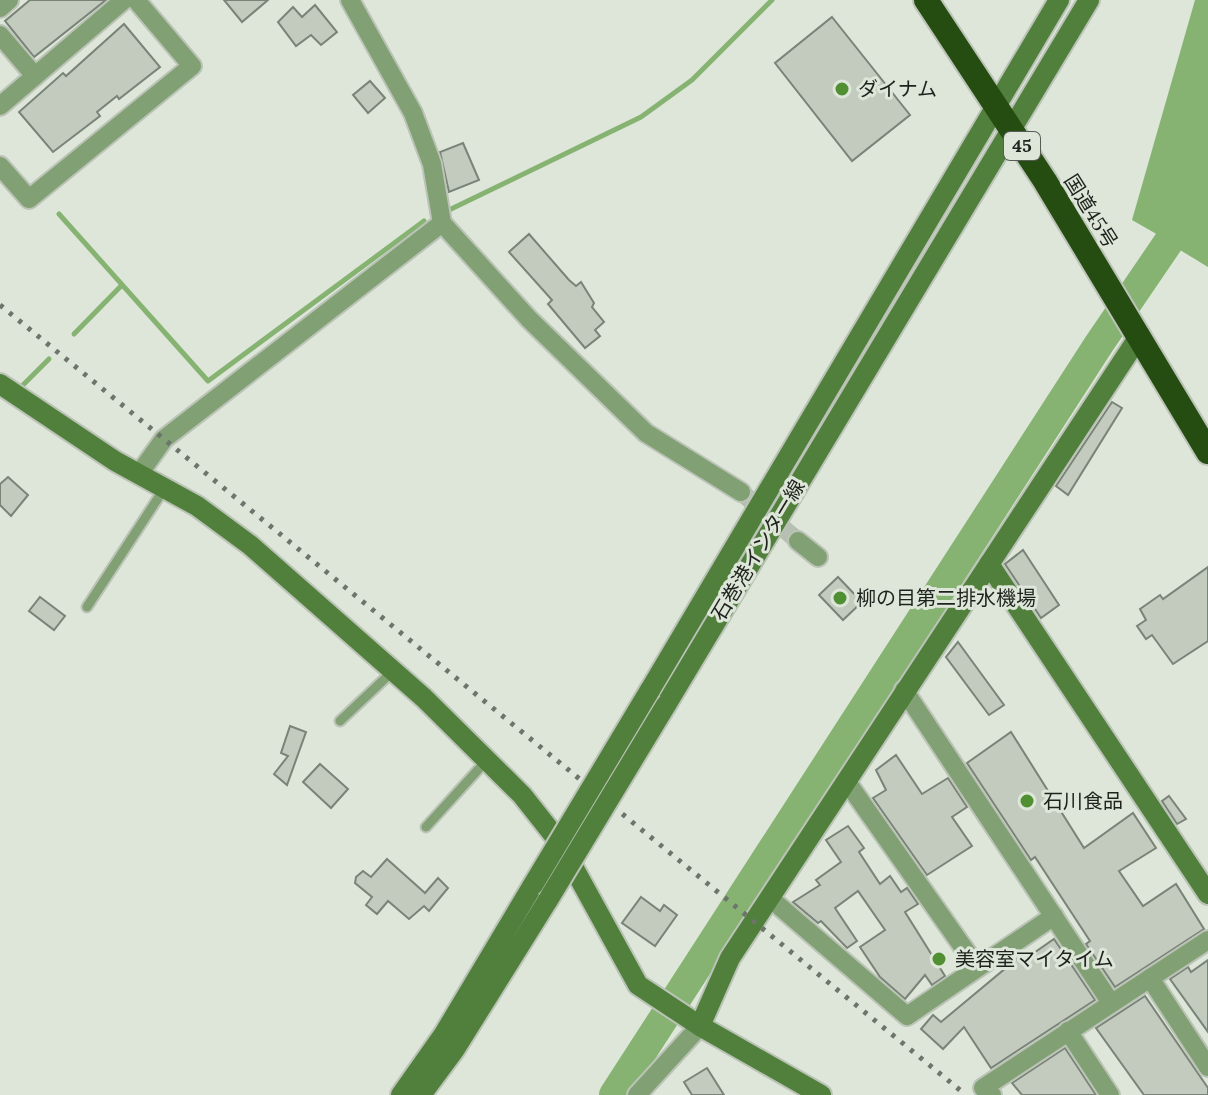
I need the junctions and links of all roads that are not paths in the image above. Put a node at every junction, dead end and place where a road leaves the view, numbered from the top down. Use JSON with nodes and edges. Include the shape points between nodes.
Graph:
{"nodes":[{"id":1,"x":9,"y":0,"type":"edge"},
{"id":2,"x":124,"y":0,"type":"edge"},
{"id":3,"x":136,"y":0,"type":"edge"},
{"id":4,"x":350,"y":0,"type":"edge"},
{"id":5,"x":926,"y":0,"type":"edge"},
{"id":6,"x":1059,"y":0,"type":"edge"},
{"id":7,"x":1089,"y":0,"type":"edge"},
{"id":8,"x":0,"y":8,"type":"edge"},
{"id":9,"x":0,"y":35,"type":"edge"},
{"id":10,"x":35,"y":76,"type":"junction"},
{"id":11,"x":996,"y":105,"type":"junction"},
{"id":12,"x":0,"y":106,"type":"edge"},
{"id":13,"x":1011,"y":129,"type":"junction"},
{"id":14,"x":0,"y":166,"type":"edge"},
{"id":15,"x":442,"y":223,"type":"junction"},
{"id":16,"x":1136,"y":329,"type":"junction"},
{"id":17,"x":1,"y":387,"type":"edge"},
{"id":18,"x":1208,"y":452,"type":"edge"},
{"id":19,"x":139,"y":474,"type":"junction"},
{"id":20,"x":164,"y":489,"type":"junction"},
{"id":21,"x":741,"y":492,"type":"tunnel mouth"},
{"id":22,"x":798,"y":541,"type":"tunnel mouth"},
{"id":23,"x":818,"y":557,"type":"dead end"},
{"id":24,"x":989,"y":564,"type":"junction"},
{"id":25,"x":87,"y":607,"type":"dead end"},
{"id":26,"x":393,"y":671,"type":"junction"},
{"id":27,"x":904,"y":690,"type":"junction"},
{"id":28,"x":340,"y":721,"type":"dead end"},
{"id":29,"x":489,"y":759,"type":"junction"},
{"id":30,"x":847,"y":782,"type":"junction"},
{"id":31,"x":426,"y":827,"type":"dead end"},
{"id":32,"x":1208,"y":894,"type":"edge"},
{"id":33,"x":771,"y":899,"type":"junction"},
{"id":34,"x":1054,"y":916,"type":"junction"},
{"id":35,"x":1208,"y":940,"type":"edge"},
{"id":36,"x":977,"y":967,"type":"junction"},
{"id":37,"x":1150,"y":978,"type":"junction"},
{"id":38,"x":1111,"y":1003,"type":"junction"},
{"id":39,"x":694,"y":1022,"type":"junction"},
{"id":40,"x":1068,"y":1031,"type":"junction"},
{"id":41,"x":1208,"y":1067,"type":"edge"},
{"id":42,"x":401,"y":1095,"type":"edge"},
{"id":43,"x":421,"y":1095,"type":"edge"},
{"id":44,"x":637,"y":1095,"type":"edge"},
{"id":45,"x":820,"y":1095,"type":"edge"},
{"id":46,"x":992,"y":1095,"type":"edge"},
{"id":47,"x":1110,"y":1095,"type":"edge"}],
"edges":[{"from":1,"to":8,"type":"street"},
{"from":2,"to":10,"type":"street"},
{"from":3,"to":14,"type":"street","via":[[192,66],[29,199]]},
{"from":4,"to":15,"type":"street","via":[[413,113],[432,164]]},
{"from":5,"to":11,"type":"highway","name":"国道45号","number":"45"},
{"from":6,"to":11,"type":"main road","name":"石巻港インター線"},
{"from":7,"to":13,"type":"main road","name":"石巻港インター線"},
{"from":9,"to":10,"type":"street"},
{"from":10,"to":12,"type":"street"},
{"from":11,"to":13,"type":"highway","name":"国道45号","number":"45"},
{"from":11,"to":42,"type":"main road","name":"石巻港インター線","bridge":true,"via":[[444,1034]]},
{"from":13,"to":16,"type":"highway","name":"国道45号","number":"45"},
{"from":13,"to":43,"type":"main road","name":"石巻港インター線","bridge":true,"via":[[548,900]]},
{"from":15,"to":19,"type":"street","via":[[164,439]]},
{"from":15,"to":21,"type":"street","via":[[529,319],[635,423]]},
{"from":16,"to":18,"type":"highway","name":"国道45号","number":"45"},
{"from":16,"to":24,"type":"main road"},
{"from":17,"to":19,"type":"main road"},
{"from":19,"to":20,"type":"main road"},
{"from":20,"to":25,"type":"lane"},
{"from":20,"to":26,"type":"main road","via":[[250,545]]},
{"from":22,"to":23,"type":"street"},
{"from":24,"to":27,"type":"main road"},
{"from":24,"to":32,"type":"main road"},
{"from":26,"to":28,"type":"lane"},
{"from":26,"to":29,"type":"main road"},
{"from":27,"to":30,"type":"main road"},
{"from":27,"to":34,"type":"street"},
{"from":29,"to":31,"type":"lane"},
{"from":29,"to":39,"type":"main road","via":[[560,843],[638,985]]},
{"from":30,"to":33,"type":"main road"},
{"from":30,"to":36,"type":"street"},
{"from":33,"to":36,"type":"street","via":[[907,1016]]},
{"from":33,"to":39,"type":"main road"},
{"from":34,"to":36,"type":"street"},
{"from":34,"to":38,"type":"street"},
{"from":35,"to":37,"type":"street"},
{"from":37,"to":38,"type":"street"},
{"from":37,"to":41,"type":"street"},
{"from":38,"to":40,"type":"street"},
{"from":39,"to":44,"type":"street"},
{"from":39,"to":45,"type":"main road"},
{"from":40,"to":46,"type":"street","via":[[983,1088]]},
{"from":40,"to":47,"type":"street"}]}
